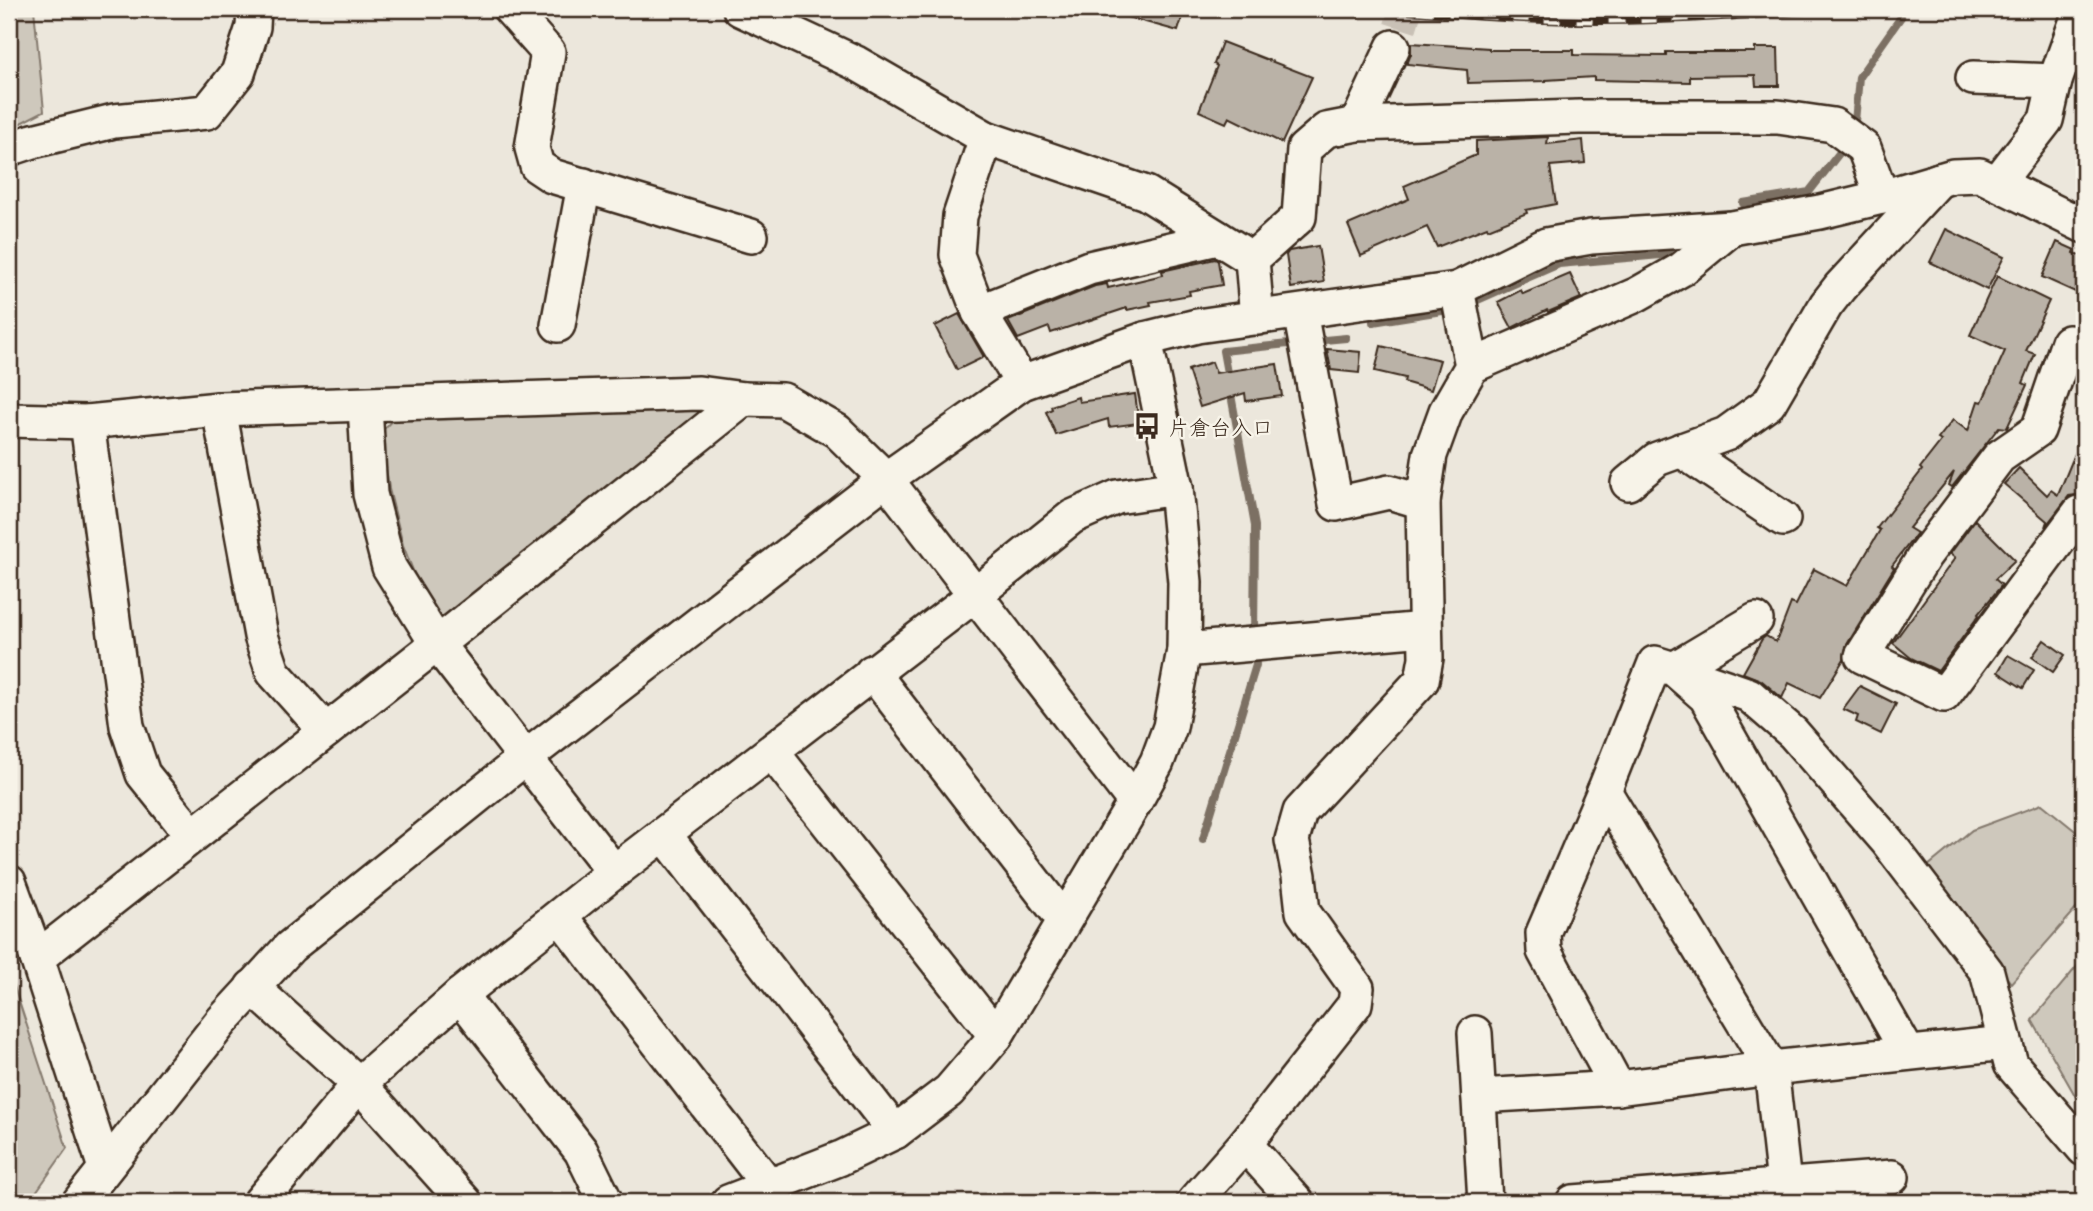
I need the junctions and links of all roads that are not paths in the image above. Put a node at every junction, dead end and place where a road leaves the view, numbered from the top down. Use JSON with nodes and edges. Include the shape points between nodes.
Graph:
{"nodes":[{"id":1,"x":254,"y":9,"type":"edge"},
{"id":2,"x":510,"y":9,"type":"edge"},
{"id":3,"x":740,"y":9,"type":"edge"},
{"id":4,"x":2081,"y":9,"type":"edge"},
{"id":5,"x":1393,"y":47,"type":"tunnel mouth"},
{"id":6,"x":1973,"y":78,"type":"dead end"},
{"id":7,"x":2055,"y":81,"type":"junction"},
{"id":8,"x":1357,"y":124,"type":"junction"},
{"id":9,"x":986,"y":138,"type":"junction"},
{"id":10,"x":9,"y":149,"type":"edge"},
{"id":11,"x":1939,"y":180,"type":"junction"},
{"id":12,"x":1997,"y":183,"type":"junction"},
{"id":13,"x":584,"y":186,"type":"junction"},
{"id":14,"x":1882,"y":197,"type":"junction"},
{"id":15,"x":2084,"y":226,"type":"edge"},
{"id":16,"x":1732,"y":228,"type":"junction"},
{"id":17,"x":751,"y":236,"type":"dead end"},
{"id":18,"x":1218,"y":238,"type":"junction"},
{"id":19,"x":1252,"y":259,"type":"junction"},
{"id":20,"x":1457,"y":289,"type":"junction"},
{"id":21,"x":979,"y":312,"type":"junction"},
{"id":22,"x":1256,"y":318,"type":"junction"},
{"id":23,"x":558,"y":325,"type":"dead end"},
{"id":24,"x":1304,"y":331,"type":"junction"},
{"id":25,"x":1145,"y":339,"type":"junction"},
{"id":26,"x":2084,"y":343,"type":"edge"},
{"id":27,"x":1472,"y":366,"type":"junction"},
{"id":28,"x":1022,"y":383,"type":"junction"},
{"id":29,"x":744,"y":399,"type":"junction"},
{"id":30,"x":365,"y":405,"type":"junction"},
{"id":31,"x":219,"y":409,"type":"junction"},
{"id":32,"x":9,"y":420,"type":"edge"},
{"id":33,"x":87,"y":422,"type":"junction"},
{"id":34,"x":1681,"y":450,"type":"junction"},
{"id":35,"x":886,"y":480,"type":"junction"},
{"id":36,"x":1628,"y":483,"type":"dead end"},
{"id":37,"x":1175,"y":488,"type":"junction"},
{"id":38,"x":1423,"y":502,"type":"junction"},
{"id":39,"x":2084,"y":515,"type":"edge"},
{"id":40,"x":1783,"y":519,"type":"dead end"},
{"id":41,"x":976,"y":594,"type":"junction"},
{"id":42,"x":1756,"y":620,"type":"dead end"},
{"id":43,"x":1425,"y":629,"type":"junction"},
{"id":44,"x":437,"y":644,"type":"junction"},
{"id":45,"x":1184,"y":650,"type":"junction"},
{"id":46,"x":1674,"y":669,"type":"junction"},
{"id":47,"x":872,"y":672,"type":"junction"},
{"id":48,"x":326,"y":732,"type":"junction"},
{"id":49,"x":772,"y":752,"type":"junction"},
{"id":50,"x":525,"y":758,"type":"junction"},
{"id":51,"x":1604,"y":791,"type":"junction"},
{"id":52,"x":1135,"y":802,"type":"junction"},
{"id":53,"x":664,"y":834,"type":"junction"},
{"id":54,"x":192,"y":835,"type":"junction"},
{"id":55,"x":614,"y":872,"type":"junction"},
{"id":56,"x":9,"y":882,"type":"edge"},
{"id":57,"x":560,"y":916,"type":"junction"},
{"id":58,"x":1064,"y":920,"type":"junction"},
{"id":59,"x":37,"y":958,"type":"junction"},
{"id":60,"x":252,"y":987,"type":"junction"},
{"id":61,"x":460,"y":995,"type":"junction"},
{"id":62,"x":1475,"y":1033,"type":"dead end"},
{"id":63,"x":996,"y":1036,"type":"junction"},
{"id":64,"x":2005,"y":1044,"type":"junction"},
{"id":65,"x":1908,"y":1053,"type":"junction"},
{"id":66,"x":1771,"y":1068,"type":"junction"},
{"id":67,"x":359,"y":1084,"type":"junction"},
{"id":68,"x":1618,"y":1088,"type":"junction"},
{"id":69,"x":1479,"y":1096,"type":"junction"},
{"id":70,"x":895,"y":1132,"type":"junction"},
{"id":71,"x":1245,"y":1144,"type":"junction"},
{"id":72,"x":2084,"y":1149,"type":"edge"},
{"id":73,"x":105,"y":1168,"type":"junction"},
{"id":74,"x":1892,"y":1177,"type":"dead end"},
{"id":75,"x":770,"y":1187,"type":"junction"},
{"id":76,"x":1785,"y":1193,"type":"edge"},
{"id":77,"x":274,"y":1197,"type":"edge"},
{"id":78,"x":79,"y":1202,"type":"edge"},
{"id":79,"x":465,"y":1202,"type":"edge"},
{"id":80,"x":606,"y":1202,"type":"edge"},
{"id":81,"x":728,"y":1202,"type":"edge"},
{"id":82,"x":1194,"y":1202,"type":"edge"},
{"id":83,"x":1297,"y":1202,"type":"edge"},
{"id":84,"x":1485,"y":1202,"type":"edge"},
{"id":85,"x":1573,"y":1202,"type":"edge"}],
"edges":[{"from":1,"to":10,"type":"street","via":[[238,72],[207,112],[114,121]]},
{"from":2,"to":13,"type":"street","via":[[548,52],[532,148],[537,166]]},
{"from":3,"to":9,"type":"street","via":[[856,63]]},
{"from":4,"to":7,"type":"street"},
{"from":5,"to":8,"type":"street"},
{"from":6,"to":7,"type":"street"},
{"from":7,"to":12,"type":"street","via":[[2046,120]]},
{"from":8,"to":14,"type":"street","via":[[1778,117],[1833,125],[1864,148]]},
{"from":8,"to":19,"type":"street","via":[[1326,130],[1304,149],[1299,217]]},
{"from":9,"to":18,"type":"street","via":[[1146,193]]},
{"from":9,"to":21,"type":"street","via":[[960,216],[957,255]]},
{"from":11,"to":12,"type":"street","via":[[1980,175]]},
{"from":11,"to":14,"type":"street"},
{"from":11,"to":34,"type":"street","via":[[1826,305],[1769,403],[1726,433]]},
{"from":12,"to":15,"type":"street"},
{"from":13,"to":17,"type":"street"},
{"from":13,"to":23,"type":"street"},
{"from":14,"to":16,"type":"street"},
{"from":16,"to":20,"type":"street","via":[[1591,237],[1546,245]]},
{"from":16,"to":27,"type":"street","via":[[1682,269],[1636,295]]},
{"from":18,"to":19,"type":"street"},
{"from":18,"to":21,"type":"street","via":[[1088,268]]},
{"from":19,"to":22,"type":"street"},
{"from":20,"to":24,"type":"street"},
{"from":20,"to":27,"type":"street"},
{"from":21,"to":28,"type":"street"},
{"from":22,"to":24,"type":"street"},
{"from":22,"to":25,"type":"street"},
{"from":24,"to":38,"type":"street","via":[[1336,504],[1389,492]]},
{"from":25,"to":28,"type":"street"},
{"from":25,"to":37,"type":"street"},
{"from":26,"to":39,"type":"street","via":[[2068,342],[2038,430],[1998,457],[1925,555],[1862,656],[1944,695],[2079,513]]},
{"from":27,"to":38,"type":"street","via":[[1446,411],[1430,455]]},
{"from":28,"to":35,"type":"street"},
{"from":29,"to":30,"type":"street","via":[[699,393]]},
{"from":29,"to":35,"type":"street","via":[[783,400],[837,431]]},
{"from":29,"to":44,"type":"street"},
{"from":30,"to":31,"type":"street"},
{"from":30,"to":44,"type":"street","via":[[370,494],[389,567]]},
{"from":31,"to":33,"type":"street"},
{"from":31,"to":48,"type":"street","via":[[261,636],[273,672]]},
{"from":32,"to":33,"type":"street"},
{"from":33,"to":54,"type":"street","via":[[127,726],[143,775]]},
{"from":34,"to":36,"type":"street","via":[[1657,459]]},
{"from":34,"to":40,"type":"street"},
{"from":35,"to":41,"type":"street"},
{"from":35,"to":50,"type":"street"},
{"from":37,"to":41,"type":"street","via":[[1117,497],[1072,517]]},
{"from":37,"to":45,"type":"street","via":[[1185,582]]},
{"from":38,"to":43,"type":"street"},
{"from":41,"to":47,"type":"street"},
{"from":41,"to":52,"type":"street"},
{"from":42,"to":46,"type":"street"},
{"from":43,"to":45,"type":"street"},
{"from":43,"to":71,"type":"street","via":[[1422,680],[1300,812],[1292,840],[1303,912],[1357,988],[1355,1004]]},
{"from":44,"to":48,"type":"street"},
{"from":44,"to":50,"type":"street"},
{"from":45,"to":52,"type":"street","via":[[1170,727]]},
{"from":46,"to":51,"type":"street","via":[[1656,663]]},
{"from":46,"to":64,"type":"street","via":[[1749,695],[1793,733],[1887,841],[1987,972]]},
{"from":46,"to":65,"type":"street","via":[[1706,697]]},
{"from":47,"to":49,"type":"street"},
{"from":47,"to":58,"type":"street"},
{"from":48,"to":54,"type":"street"},
{"from":49,"to":53,"type":"street"},
{"from":49,"to":63,"type":"street"},
{"from":50,"to":55,"type":"street"},
{"from":50,"to":60,"type":"street","via":[[290,947]]},
{"from":51,"to":66,"type":"street"},
{"from":51,"to":68,"type":"street","via":[[1543,933],[1544,950]]},
{"from":52,"to":58,"type":"street"},
{"from":53,"to":55,"type":"street"},
{"from":53,"to":70,"type":"street"},
{"from":54,"to":59,"type":"street"},
{"from":55,"to":57,"type":"street"},
{"from":56,"to":59,"type":"street"},
{"from":57,"to":61,"type":"street"},
{"from":57,"to":75,"type":"street"},
{"from":58,"to":63,"type":"street"},
{"from":59,"to":73,"type":"street"},
{"from":60,"to":67,"type":"street"},
{"from":60,"to":73,"type":"street"},
{"from":61,"to":67,"type":"street"},
{"from":61,"to":80,"type":"street","via":[[581,1151]]},
{"from":62,"to":69,"type":"street"},
{"from":63,"to":70,"type":"street","via":[[949,1091]]},
{"from":64,"to":65,"type":"street"},
{"from":64,"to":72,"type":"street","via":[[2011,1064]]},
{"from":65,"to":66,"type":"street"},
{"from":66,"to":68,"type":"street"},
{"from":66,"to":76,"type":"street"},
{"from":67,"to":77,"type":"street"},
{"from":67,"to":79,"type":"street"},
{"from":68,"to":69,"type":"street"},
{"from":69,"to":84,"type":"street"},
{"from":70,"to":75,"type":"street"},
{"from":71,"to":82,"type":"street"},
{"from":71,"to":83,"type":"street"},
{"from":73,"to":78,"type":"street"},
{"from":74,"to":76,"type":"street"},
{"from":75,"to":81,"type":"street"},
{"from":76,"to":85,"type":"street"}]}
